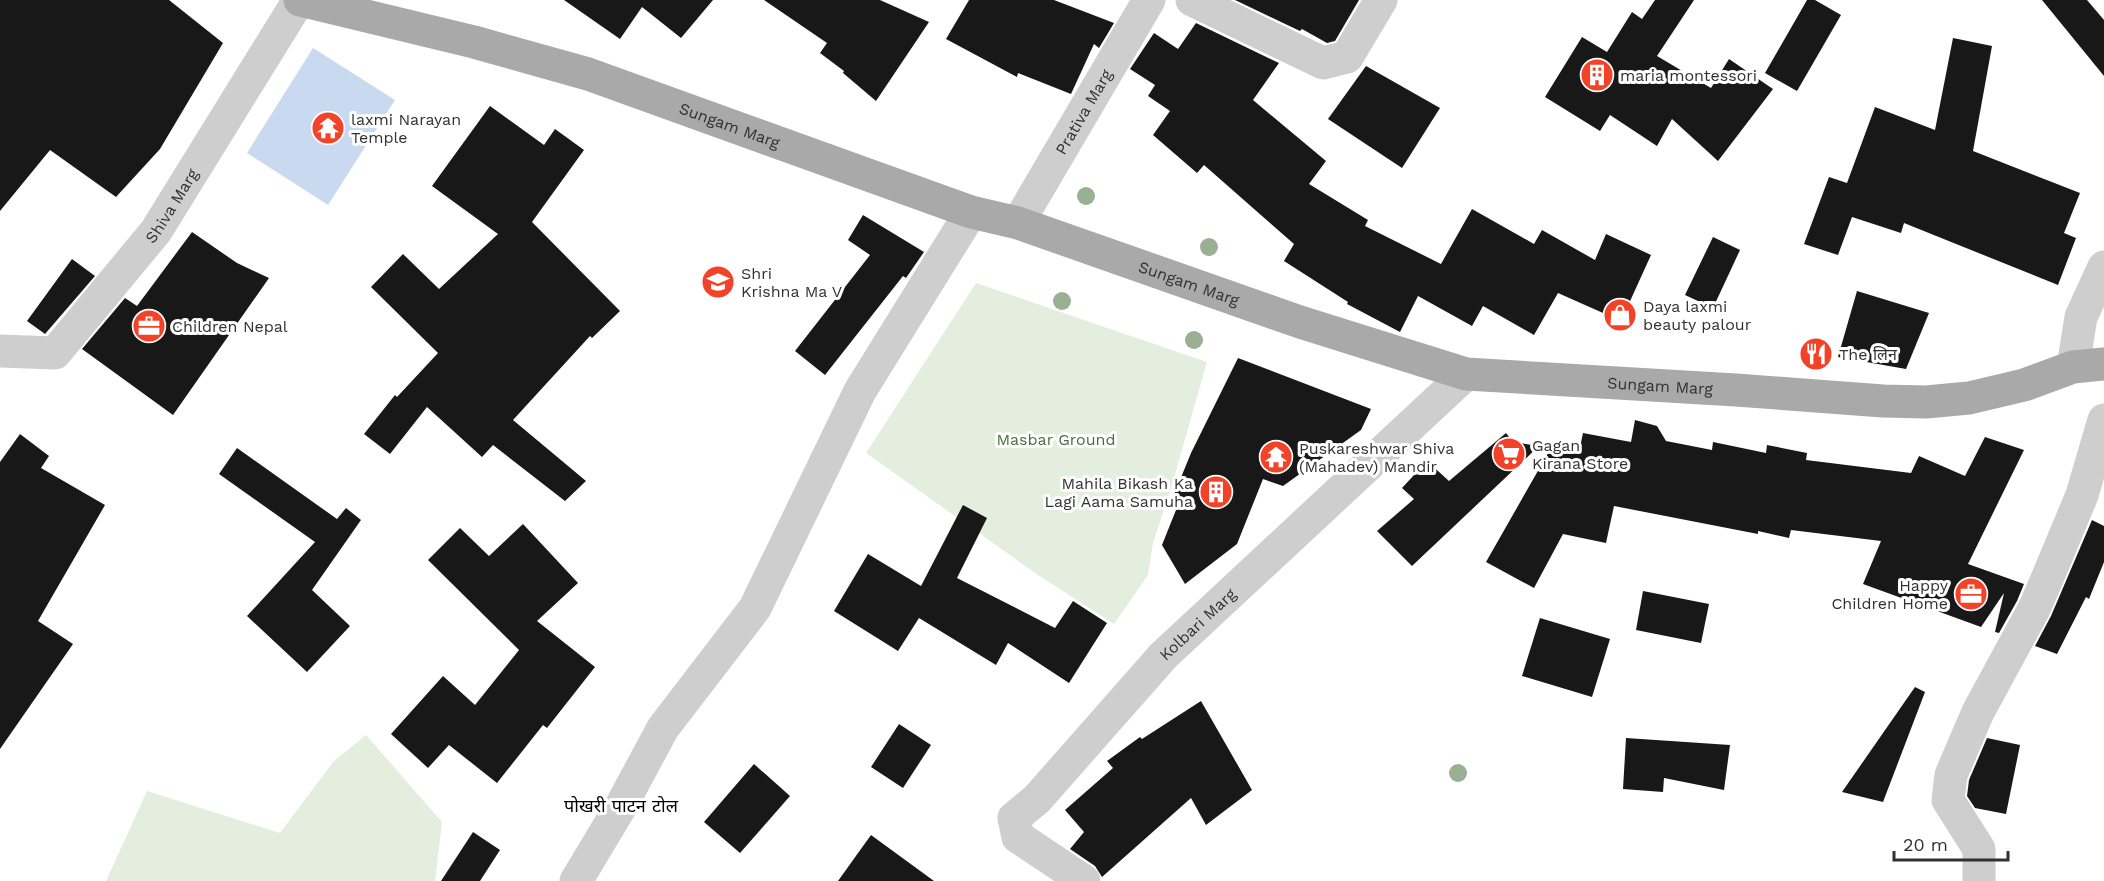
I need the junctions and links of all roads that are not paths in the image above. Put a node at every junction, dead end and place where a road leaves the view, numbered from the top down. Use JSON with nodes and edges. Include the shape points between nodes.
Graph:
{"nodes":[{"id":1,"x":300,"y":0,"type":"edge"},
{"id":2,"x":1149,"y":0,"type":"edge"},
{"id":3,"x":1192,"y":0,"type":"edge"},
{"id":4,"x":1381,"y":0,"type":"edge"},
{"id":5,"x":971,"y":212,"type":"junction"},
{"id":6,"x":1018,"y":224,"type":"junction"},
{"id":7,"x":2104,"y":267,"type":"edge"},
{"id":8,"x":0,"y":351,"type":"edge"},
{"id":9,"x":2088,"y":365,"type":"edge"},
{"id":10,"x":1466,"y":374,"type":"junction"},
{"id":11,"x":2104,"y":420,"type":"edge"},
{"id":12,"x":576,"y":881,"type":"edge"},
{"id":13,"x":1084,"y":881,"type":"edge"},
{"id":14,"x":1979,"y":881,"type":"edge"}],
"edges":[{"from":1,"to":5,"type":"main road","name":"Sungam Marg","via":[[588,74]]},
{"from":1,"to":8,"type":"street","name":"Shiva Marg","via":[[156,231],[55,353]]},
{"from":2,"to":6,"type":"street","name":"Prativa Marg"},
{"from":3,"to":4,"type":"street","via":[[1323,63],[1347,57]]},
{"from":5,"to":6,"type":"main road","name":"Sungam Marg"},
{"from":5,"to":12,"type":"street","via":[[860,391],[755,609],[663,728]]},
{"from":6,"to":10,"type":"main road","name":"Sungam Marg","via":[[1300,322]]},
{"from":7,"to":9,"type":"street","via":[[2080,317]]},
{"from":9,"to":10,"type":"main road","name":"Sungam Marg","via":[[1969,398],[1926,402]]},
{"from":10,"to":13,"type":"street","name":"Kolbari Marg","via":[[1163,656],[1037,799],[1014,818],[1018,837]]},
{"from":11,"to":14,"type":"street","via":[[2082,495],[2034,609],[1978,712],[1950,775],[1948,800],[1979,849]]}]}
